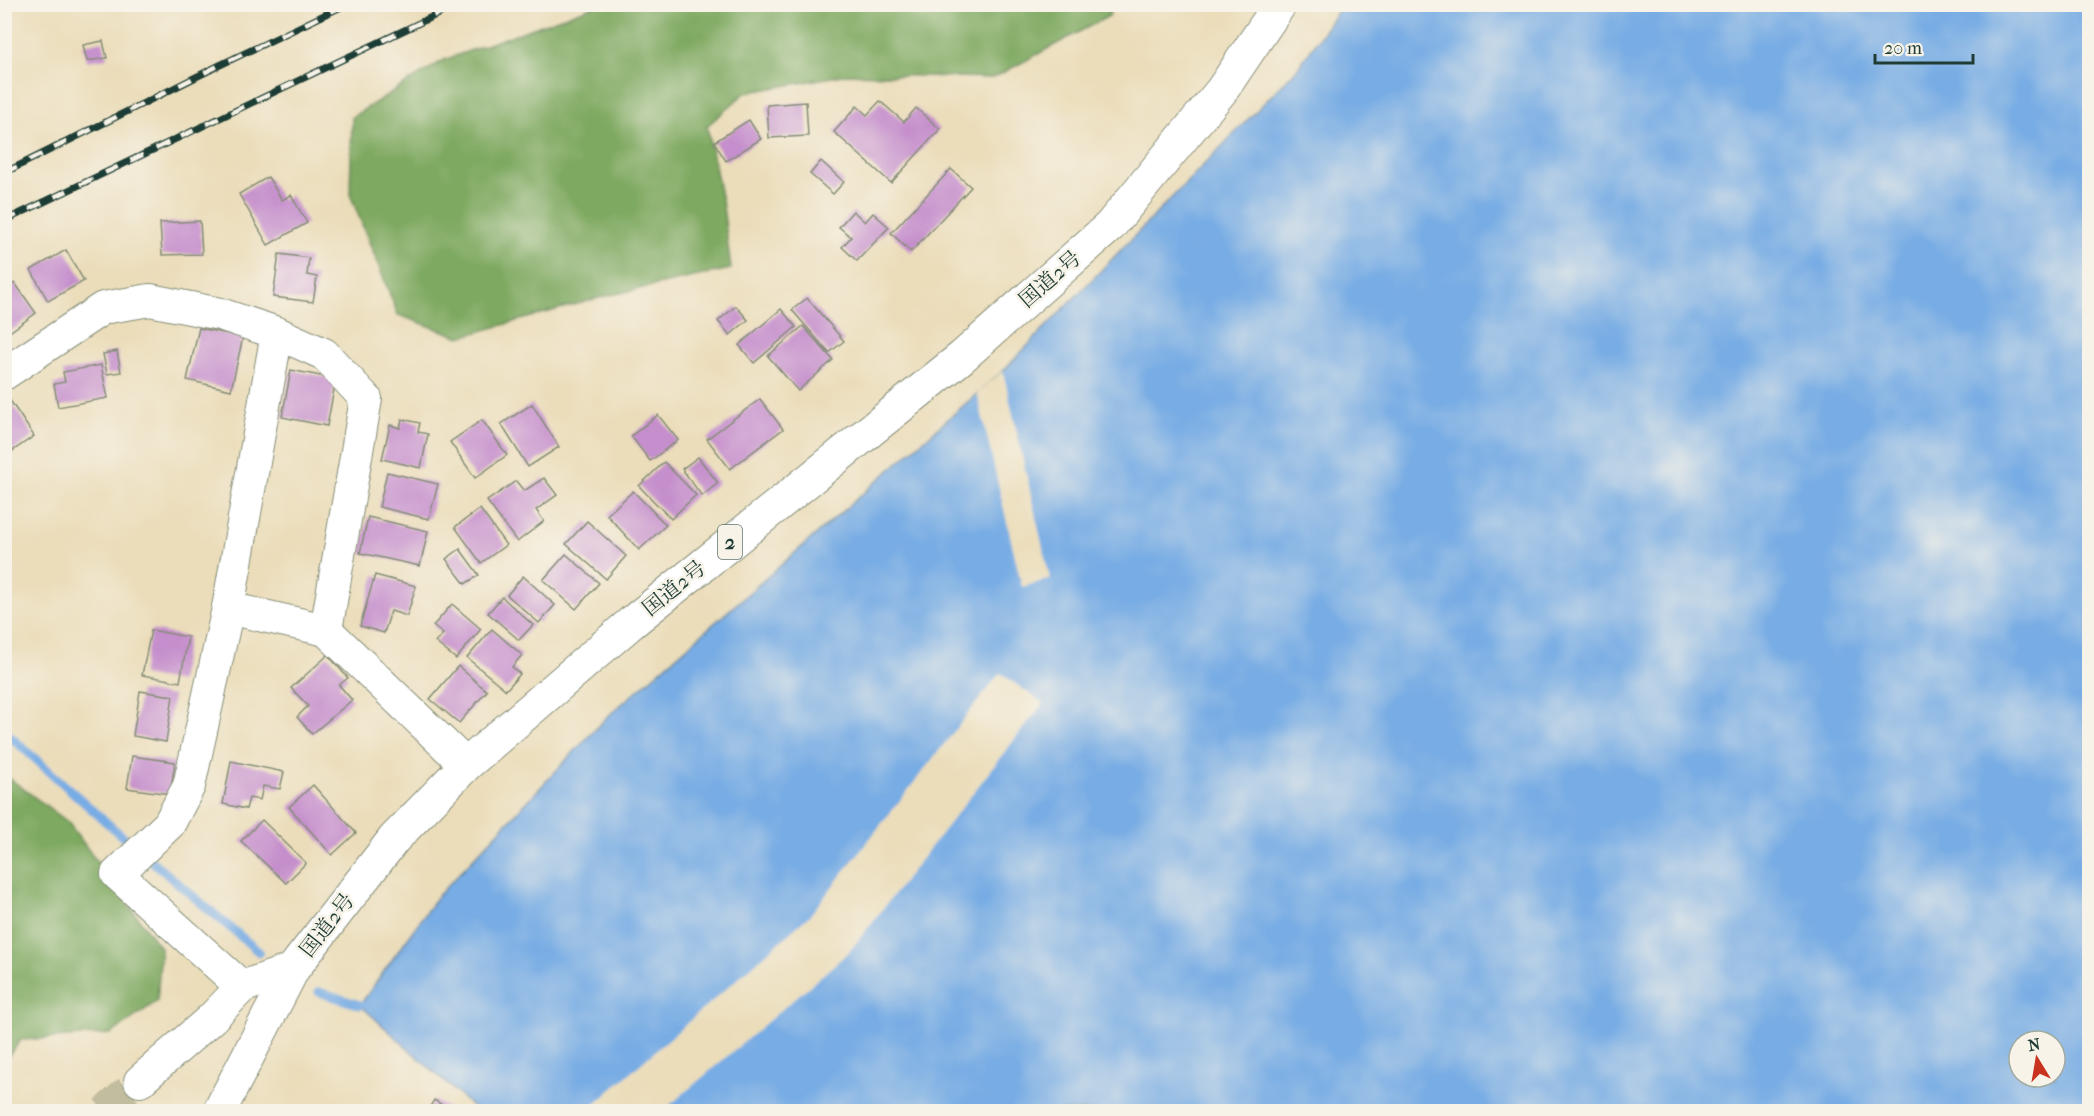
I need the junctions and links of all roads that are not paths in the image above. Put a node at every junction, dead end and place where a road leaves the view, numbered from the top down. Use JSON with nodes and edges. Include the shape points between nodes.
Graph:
{"nodes":[{"id":1,"x":1280,"y":4,"type":"edge"},
{"id":2,"x":277,"y":333,"type":"junction"},
{"id":3,"x":4,"y":374,"type":"edge"},
{"id":4,"x":228,"y":608,"type":"junction"},
{"id":5,"x":326,"y":630,"type":"junction"},
{"id":6,"x":466,"y":765,"type":"junction"},
{"id":7,"x":293,"y":969,"type":"junction"},
{"id":8,"x":242,"y":987,"type":"junction"},
{"id":9,"x":140,"y":1081,"type":"tunnel mouth"},
{"id":10,"x":219,"y":1112,"type":"edge"}],
"edges":[{"from":1,"to":6,"type":"highway","name":"国道2号","number":"2","via":[[1222,90],[1110,226],[962,357],[631,623]]},
{"from":2,"to":3,"type":"street","via":[[220,314],[150,300],[104,308]]},
{"from":2,"to":4,"type":"street"},
{"from":2,"to":5,"type":"street","via":[[324,354],[366,399]]},
{"from":4,"to":5,"type":"street"},
{"from":4,"to":8,"type":"street","via":[[189,786],[169,824],[117,874]]},
{"from":5,"to":6,"type":"street"},
{"from":6,"to":7,"type":"highway","name":"国道2号","number":"2","via":[[394,839]]},
{"from":7,"to":8,"type":"street"},
{"from":7,"to":10,"type":"highway","name":"国道2号","number":"2"},
{"from":8,"to":9,"type":"street"}]}
